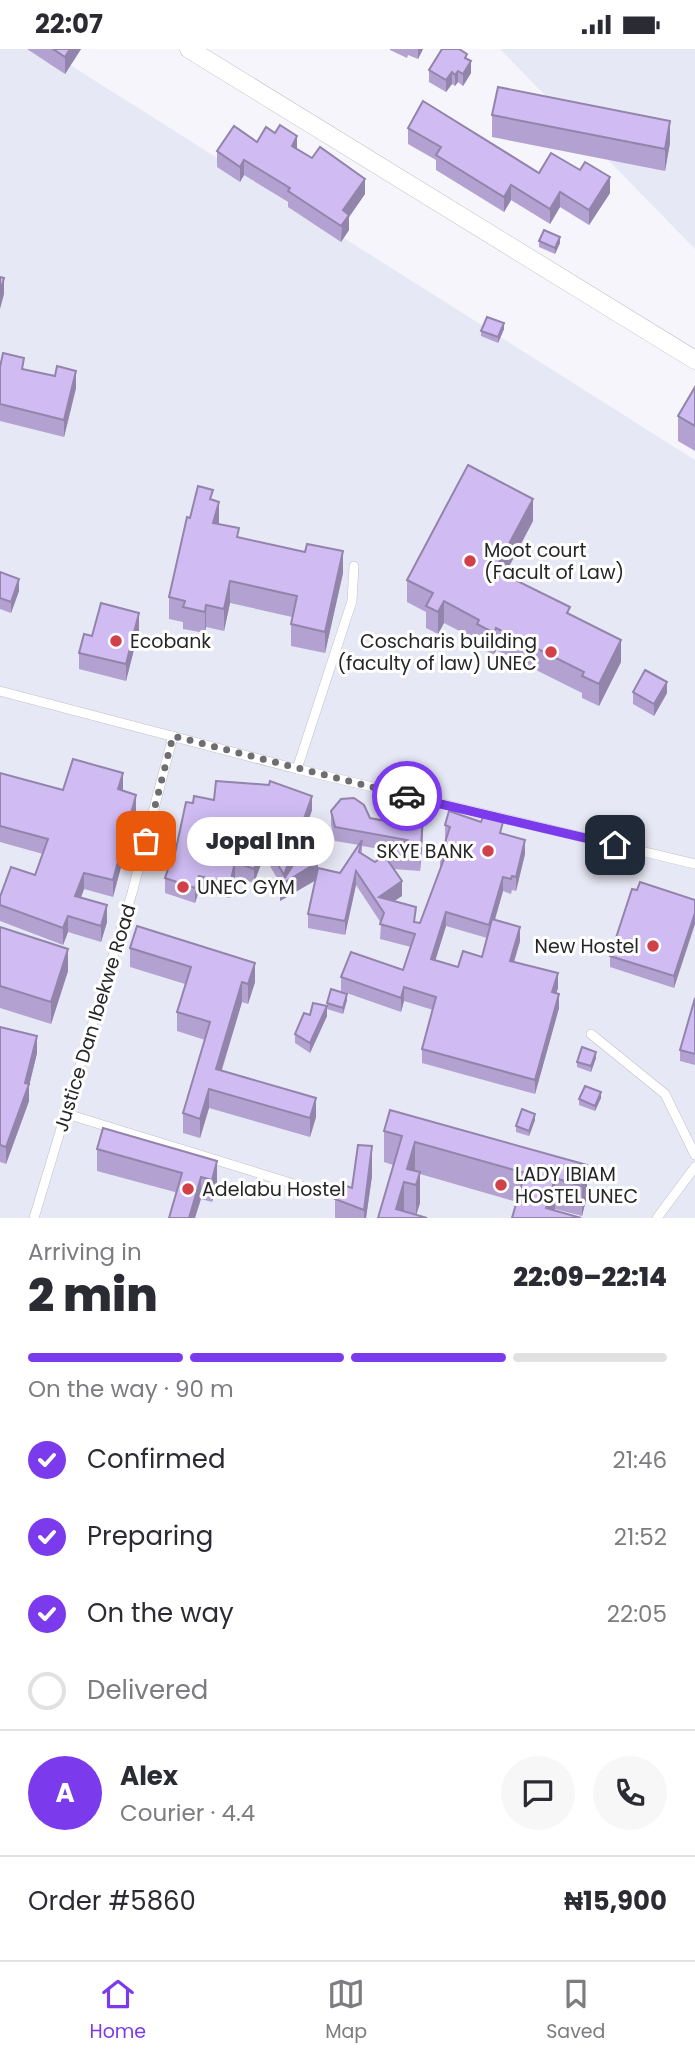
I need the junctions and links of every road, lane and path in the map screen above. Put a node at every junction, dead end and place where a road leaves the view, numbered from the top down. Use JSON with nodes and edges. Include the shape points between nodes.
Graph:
{"nodes":[{"id":1,"x":189,"y":49,"type":"edge"},
{"id":2,"x":695,"y":360,"type":"edge"},
{"id":3,"x":354,"y":566,"type":"dead end"},
{"id":4,"x":0,"y":691,"type":"edge"},
{"id":5,"x":173,"y":736,"type":"junction"},
{"id":6,"x":297,"y":769,"type":"junction"},
{"id":7,"x":695,"y":864,"type":"edge"},
{"id":8,"x":592,"y":1034,"type":"dead end"},
{"id":9,"x":67,"y":1114,"type":"junction"},
{"id":10,"x":695,"y":1155,"type":"edge"},
{"id":11,"x":695,"y":1167,"type":"edge"},
{"id":12,"x":310,"y":1189,"type":"dead end"},
{"id":13,"x":34,"y":1218,"type":"edge"},
{"id":14,"x":657,"y":1218,"type":"edge"}],
"edges":[{"from":1,"to":2,"type":"street"},
{"from":3,"to":6,"type":"lane","via":[[352,601]]},
{"from":4,"to":5,"type":"lane"},
{"from":5,"to":6,"type":"lane"},
{"from":5,"to":9,"type":"lane","name":"Justice Dan Ibekwe Road"},
{"from":6,"to":7,"type":"lane"},
{"from":8,"to":10,"type":"lane","via":[[665,1094]]},
{"from":9,"to":12,"type":"lane"},
{"from":9,"to":13,"type":"lane","name":"Justice Dan Ibekwe Road"},
{"from":11,"to":14,"type":"lane"}]}
